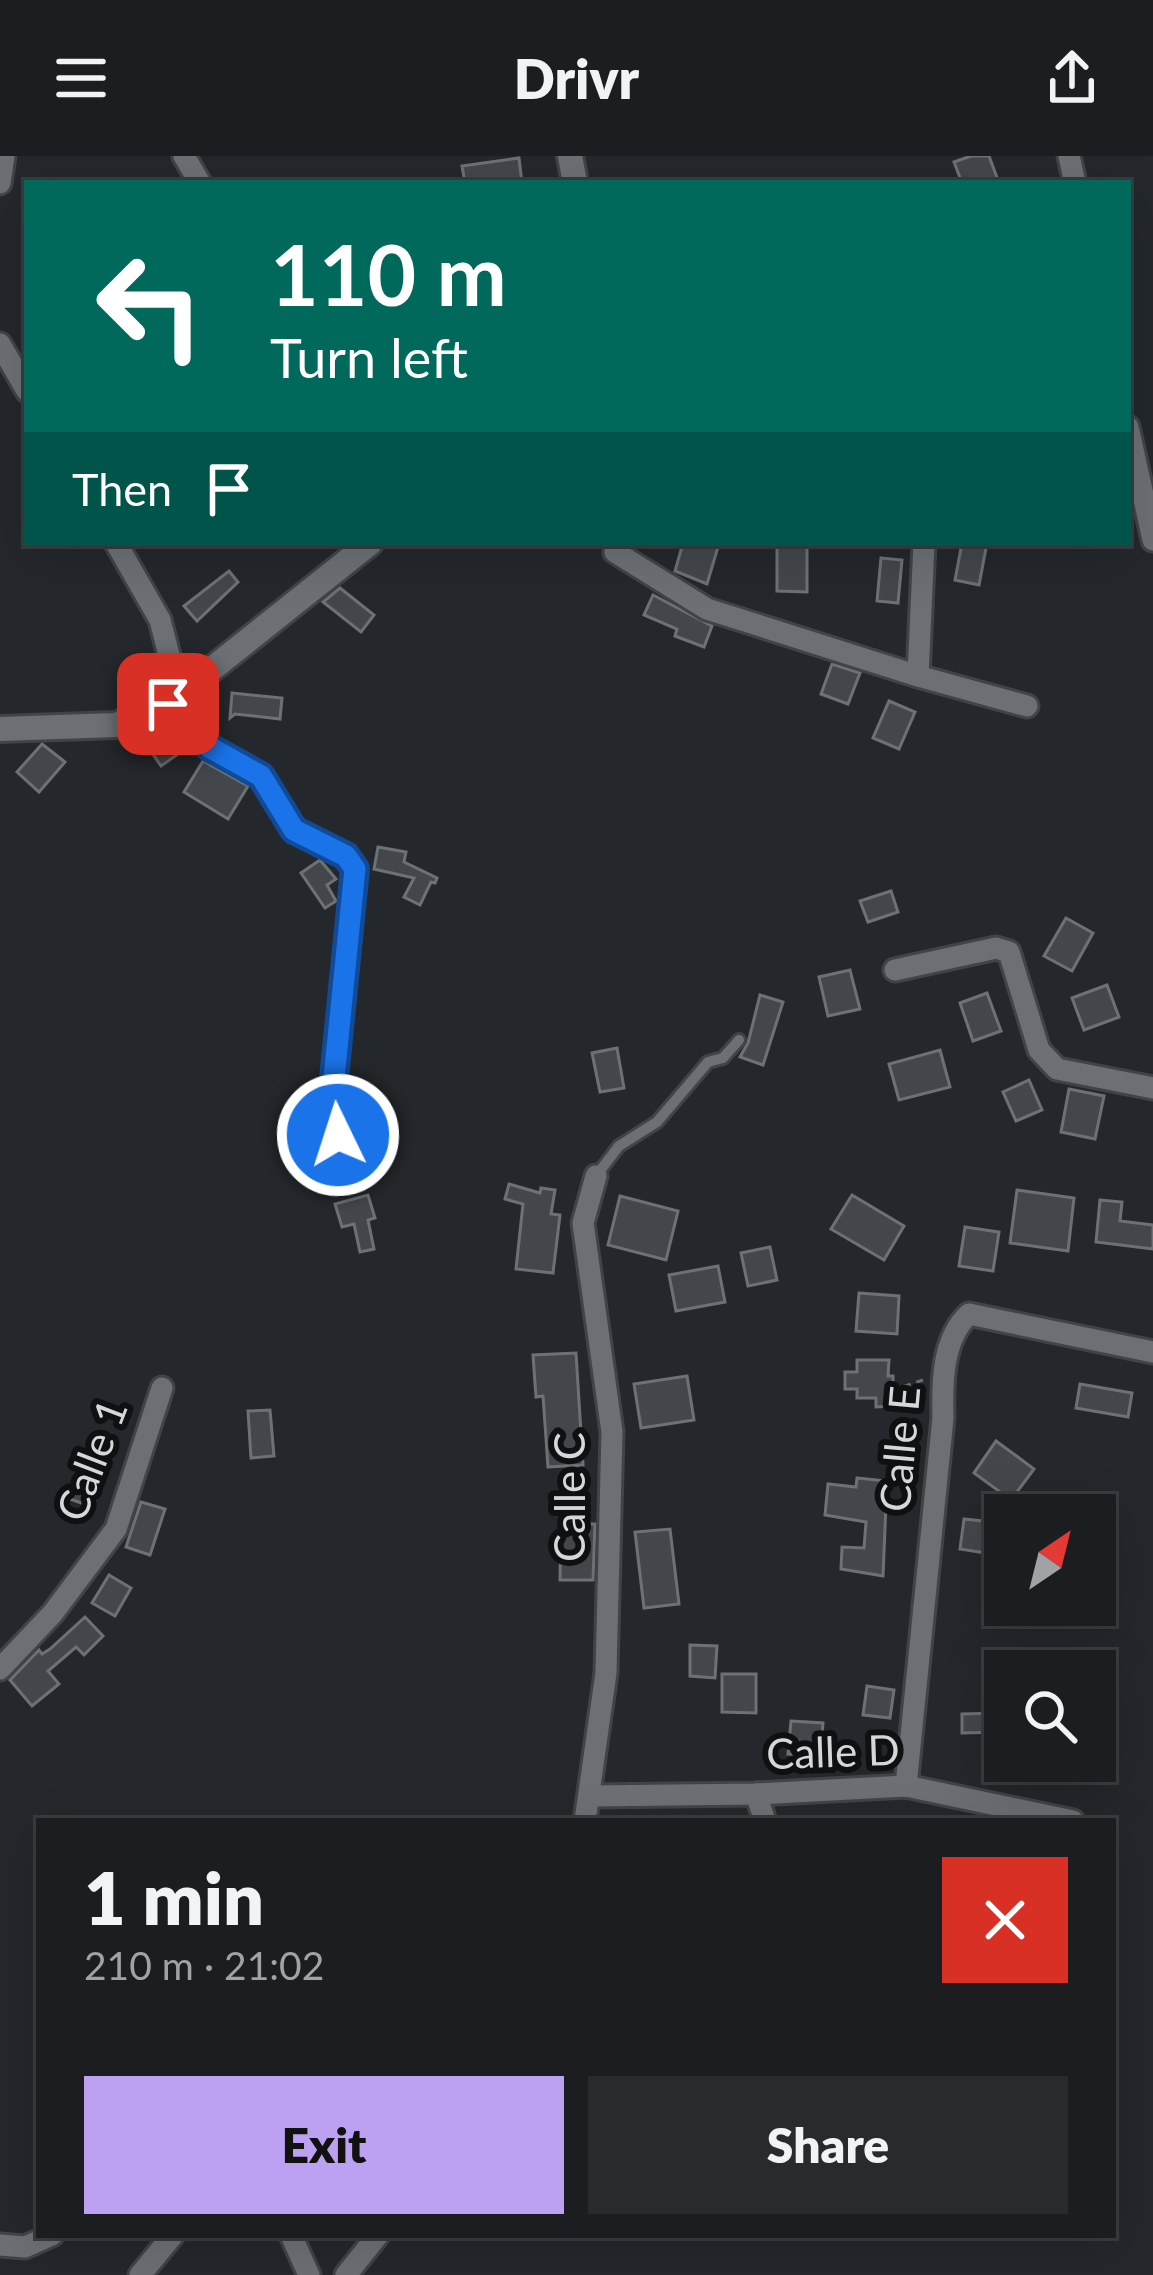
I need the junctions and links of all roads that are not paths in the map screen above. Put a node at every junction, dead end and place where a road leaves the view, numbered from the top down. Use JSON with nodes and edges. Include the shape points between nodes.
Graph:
{"nodes":[{"id":1,"x":4,"y":156,"type":"edge"},
{"id":2,"x":0,"y":183,"type":"edge"},
{"id":3,"x":0,"y":344,"type":"edge"},
{"id":4,"x":24,"y":386,"type":"edge"},
{"id":5,"x":1131,"y":441,"type":"edge"},
{"id":6,"x":1153,"y":540,"type":"edge"},
{"id":7,"x":118,"y":546,"type":"edge"},
{"id":8,"x":362,"y":546,"type":"edge"},
{"id":9,"x":616,"y":546,"type":"edge"},
{"id":10,"x":924,"y":546,"type":"edge"},
{"id":11,"x":918,"y":676,"type":"junction"},
{"id":12,"x":174,"y":701,"type":"junction"},
{"id":13,"x":1027,"y":706,"type":"dead end"},
{"id":14,"x":0,"y":729,"type":"edge"},
{"id":15,"x":895,"y":970,"type":"dead end"},
{"id":16,"x":739,"y":1040,"type":"dead end"},
{"id":17,"x":1153,"y":1088,"type":"edge"},
{"id":18,"x":345,"y":1173,"type":"dead end"},
{"id":19,"x":596,"y":1176,"type":"joint"},
{"id":20,"x":1153,"y":1352,"type":"edge"},
{"id":21,"x":162,"y":1388,"type":"dead end"},
{"id":22,"x":0,"y":1669,"type":"edge"},
{"id":23,"x":906,"y":1786,"type":"junction"},
{"id":24,"x":756,"y":1794,"type":"junction"},
{"id":25,"x":591,"y":1796,"type":"junction"},
{"id":26,"x":586,"y":1818,"type":"edge"},
{"id":27,"x":764,"y":1818,"type":"edge"},
{"id":28,"x":1059,"y":1818,"type":"edge"},
{"id":29,"x":45,"y":2238,"type":"edge"},
{"id":30,"x":171,"y":2238,"type":"edge"},
{"id":31,"x":292,"y":2238,"type":"edge"},
{"id":32,"x":376,"y":2238,"type":"edge"},
{"id":33,"x":0,"y":2245,"type":"edge"},
{"id":34,"x":140,"y":2275,"type":"edge"},
{"id":35,"x":309,"y":2275,"type":"edge"},
{"id":36,"x":346,"y":2275,"type":"edge"}],
"edges":[{"from":1,"to":2,"type":"street"},
{"from":3,"to":4,"type":"street"},
{"from":5,"to":6,"type":"street"},
{"from":7,"to":12,"type":"street","via":[[160,620]]},
{"from":8,"to":12,"type":"street"},
{"from":9,"to":11,"type":"street","via":[[707,609]]},
{"from":10,"to":11,"type":"street"},
{"from":11,"to":13,"type":"street"},
{"from":12,"to":14,"type":"street","via":[[116,725]]},
{"from":12,"to":18,"type":"street","via":[[209,747],[261,776],[294,830],[346,856],[355,869],[332,1098]]},
{"from":15,"to":17,"type":"street","via":[[995,948],[1009,952],[1039,1050],[1057,1070]]},
{"from":16,"to":19,"type":"lane"},
{"from":19,"to":25,"type":"street","name":"Calle C","via":[[583,1223],[613,1432],[606,1673]]},
{"from":20,"to":23,"type":"street","name":"Calle E","via":[[969,1314],[955,1327],[942,1384]]},
{"from":21,"to":22,"type":"street","name":"Calle 1","via":[[116,1529]]},
{"from":23,"to":24,"type":"street","name":"Calle D"},
{"from":23,"to":28,"type":"street","name":"Calle D"},
{"from":24,"to":25,"type":"street","name":"Calle D"},
{"from":24,"to":27,"type":"street"},
{"from":25,"to":26,"type":"street","name":"Calle C"},
{"from":29,"to":33,"type":"street"},
{"from":30,"to":34,"type":"street"},
{"from":31,"to":35,"type":"street"},
{"from":32,"to":36,"type":"street"}]}
